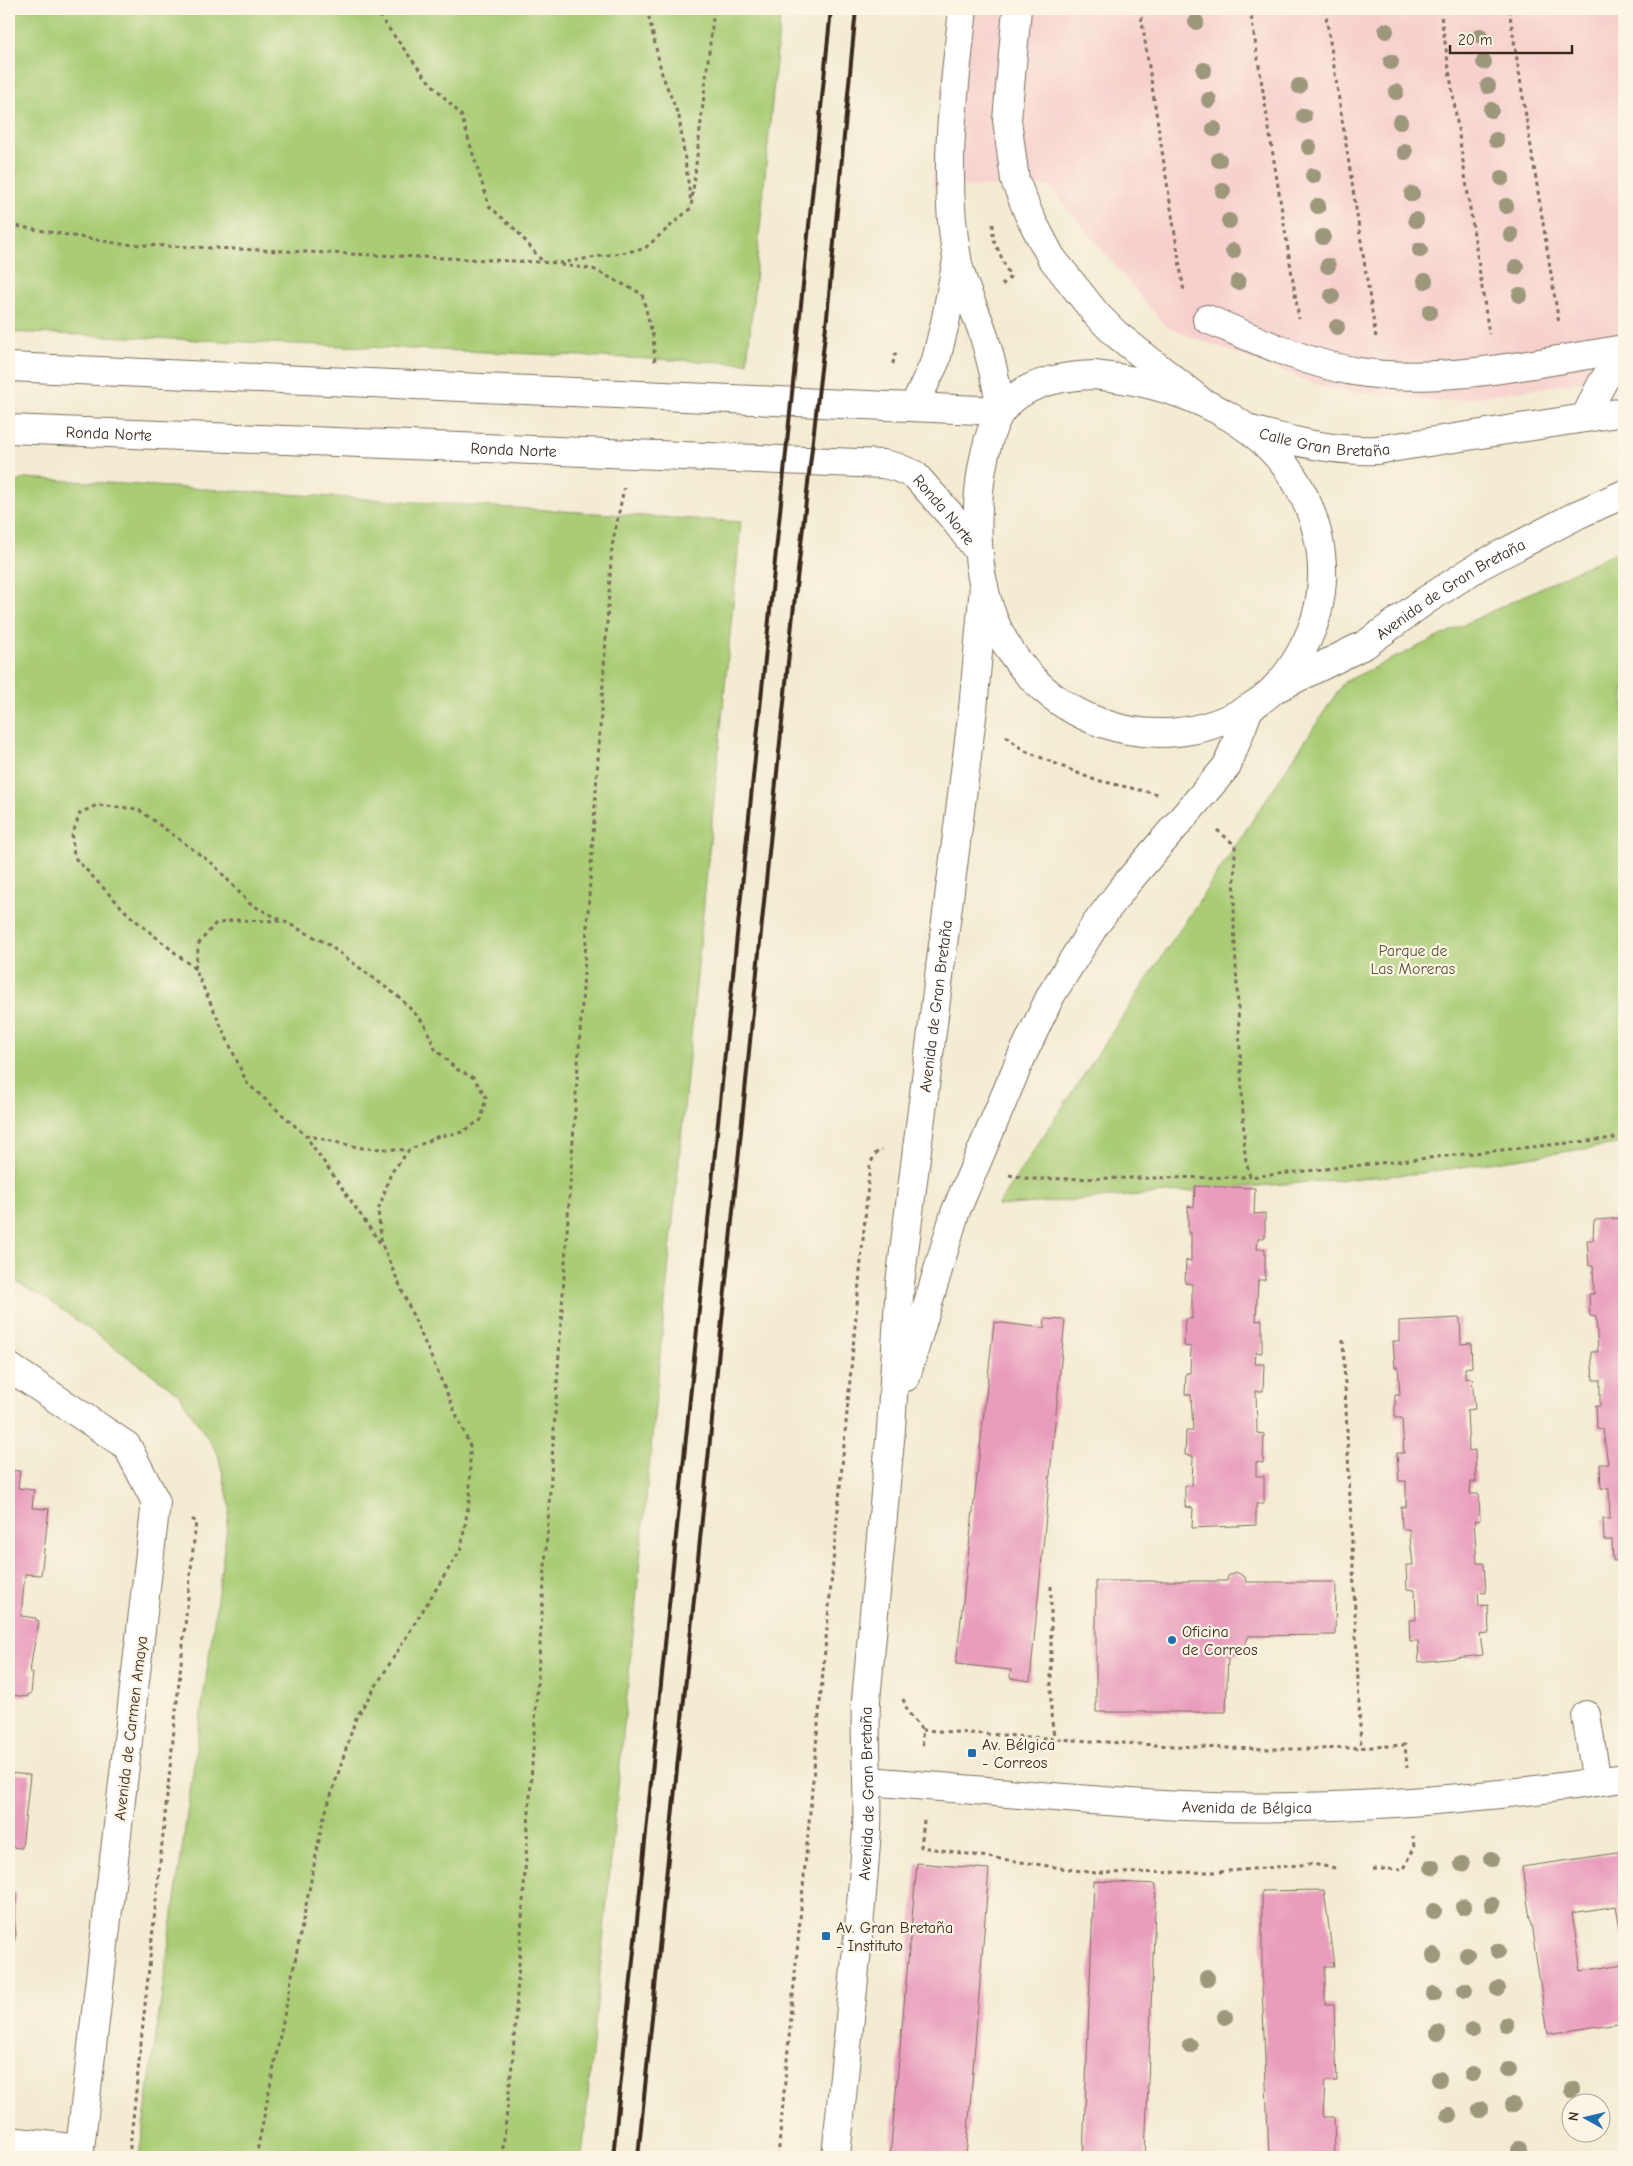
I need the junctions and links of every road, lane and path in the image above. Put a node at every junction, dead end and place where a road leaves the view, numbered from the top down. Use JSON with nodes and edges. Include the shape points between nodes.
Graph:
{"nodes":[{"id":1,"x":374,"y":9,"type":"edge"},
{"id":2,"x":647,"y":9,"type":"edge"},
{"id":3,"x":714,"y":9,"type":"edge"},
{"id":4,"x":963,"y":9,"type":"edge"},
{"id":5,"x":1018,"y":9,"type":"edge"},
{"id":6,"x":1140,"y":9,"type":"edge"},
{"id":7,"x":1250,"y":9,"type":"edge"},
{"id":8,"x":1325,"y":9,"type":"edge"},
{"id":9,"x":1440,"y":9,"type":"edge"},
{"id":10,"x":1509,"y":9,"type":"edge"},
{"id":11,"x":691,"y":208,"type":"junction"},
{"id":12,"x":9,"y":226,"type":"edge"},
{"id":13,"x":957,"y":260,"type":"junction"},
{"id":14,"x":543,"y":262,"type":"junction"},
{"id":15,"x":1185,"y":295,"type":"dead end"},
{"id":16,"x":1207,"y":319,"type":"dead end"},
{"id":17,"x":1300,"y":325,"type":"dead end"},
{"id":18,"x":1560,"y":331,"type":"dead end"},
{"id":19,"x":1490,"y":342,"type":"dead end"},
{"id":20,"x":1377,"y":343,"type":"dead end"},
{"id":21,"x":1624,"y":348,"type":"edge"},
{"id":22,"x":1624,"y":359,"type":"edge"},
{"id":23,"x":9,"y":368,"type":"edge"},
{"id":24,"x":657,"y":395,"type":"junction"},
{"id":25,"x":1198,"y":399,"type":"junction"},
{"id":26,"x":914,"y":406,"type":"junction"},
{"id":27,"x":1001,"y":411,"type":"junction"},
{"id":28,"x":1624,"y":412,"type":"edge"},
{"id":29,"x":1585,"y":418,"type":"junction"},
{"id":30,"x":9,"y":429,"type":"edge"},
{"id":31,"x":1249,"y":430,"type":"junction"},
{"id":32,"x":624,"y":484,"type":"dead end"},
{"id":33,"x":1624,"y":494,"type":"edge"},
{"id":34,"x":979,"y":552,"type":"junction"},
{"id":35,"x":984,"y":584,"type":"junction"},
{"id":36,"x":1278,"y":688,"type":"junction"},
{"id":37,"x":1249,"y":708,"type":"junction"},
{"id":38,"x":973,"y":709,"type":"junction"},
{"id":39,"x":1191,"y":808,"type":"junction"},
{"id":40,"x":282,"y":921,"type":"junction"},
{"id":41,"x":195,"y":969,"type":"junction"},
{"id":42,"x":305,"y":1135,"type":"junction"},
{"id":43,"x":1624,"y":1137,"type":"edge"},
{"id":44,"x":409,"y":1150,"type":"junction"},
{"id":45,"x":383,"y":1247,"type":"junction"},
{"id":46,"x":1343,"y":1340,"type":"dead end"},
{"id":47,"x":9,"y":1367,"type":"edge"},
{"id":48,"x":891,"y":1429,"type":"junction"},
{"id":49,"x":156,"y":1502,"type":"junction"},
{"id":50,"x":1051,"y":1586,"type":"dead end"},
{"id":51,"x":902,"y":1695,"type":"dead end"},
{"id":52,"x":1586,"y":1715,"type":"dead end"},
{"id":53,"x":922,"y":1730,"type":"junction"},
{"id":54,"x":1054,"y":1737,"type":"junction"},
{"id":55,"x":923,"y":1749,"type":"dead end"},
{"id":56,"x":1624,"y":1778,"type":"edge"},
{"id":57,"x":868,"y":1781,"type":"junction"},
{"id":58,"x":1597,"y":1782,"type":"junction"},
{"id":59,"x":923,"y":1826,"type":"dead end"},
{"id":60,"x":1414,"y":1848,"type":"dead end"},
{"id":61,"x":1335,"y":1868,"type":"dead end"},
{"id":62,"x":1373,"y":1868,"type":"dead end"},
{"id":63,"x":9,"y":2141,"type":"edge"},
{"id":64,"x":80,"y":2153,"type":"edge"},
{"id":65,"x":129,"y":2157,"type":"edge"},
{"id":66,"x":256,"y":2157,"type":"edge"},
{"id":67,"x":502,"y":2157,"type":"edge"},
{"id":68,"x":836,"y":2157,"type":"edge"}],
"edges":[{"from":1,"to":14,"type":"path","via":[[425,77],[461,115],[488,206],[516,230]]},
{"from":2,"to":11,"type":"path","via":[[662,74],[680,117]]},
{"from":3,"to":11,"type":"path"},
{"from":4,"to":13,"type":"street","via":[[950,146],[950,202]]},
{"from":5,"to":25,"type":"street","via":[[1007,120],[1015,180],[1029,215],[1051,257],[1097,315]]},
{"from":6,"to":15,"type":"path"},
{"from":7,"to":17,"type":"path"},
{"from":8,"to":20,"type":"path"},
{"from":9,"to":19,"type":"path"},
{"from":10,"to":18,"type":"path"},
{"from":11,"to":14,"type":"path","via":[[644,249],[560,263]]},
{"from":12,"to":14,"type":"path","via":[[121,244]]},
{"from":13,"to":26,"type":"street","via":[[936,360]]},
{"from":13,"to":27,"type":"street","via":[[983,334]]},
{"from":14,"to":24,"type":"path","via":[[593,269],[642,294],[653,337]]},
{"from":16,"to":21,"type":"street","via":[[1295,356],[1376,374],[1457,374]]},
{"from":22,"to":29,"type":"street","via":[[1604,378]]},
{"from":23,"to":24,"type":"street"},
{"from":24,"to":26,"type":"street"},
{"from":25,"to":27,"type":"street","via":[[1135,381],[1102,375],[1078,375],[1040,384]]},
{"from":25,"to":31,"type":"street"},
{"from":26,"to":27,"type":"street"},
{"from":27,"to":34,"type":"street","via":[[984,456],[981,475],[977,514]]},
{"from":28,"to":29,"type":"street"},
{"from":29,"to":31,"type":"street","name":"Calle Gran Bretaña","via":[[1377,450],[1310,445]]},
{"from":30,"to":34,"type":"street","name":"Ronda Norte","via":[[883,464],[915,475]]},
{"from":31,"to":36,"type":"street","via":[[1267,445],[1296,481],[1314,522],[1321,557],[1321,593],[1316,618],[1301,651]]},
{"from":32,"to":67,"type":"path","via":[[612,546],[514,2035]]},
{"from":33,"to":36,"type":"street","name":"Avenida de Gran Bretaña","via":[[1479,566],[1366,644]]},
{"from":34,"to":35,"type":"street"},
{"from":35,"to":37,"type":"street","name":"Avenida de Gran Bretaña","via":[[1000,632],[1022,666],[1052,695],[1092,720],[1117,729],[1171,733],[1203,728]]},
{"from":35,"to":38,"type":"street","name":"Avenida de Gran Bretaña"},
{"from":36,"to":37,"type":"street","name":"Avenida de Gran Bretaña"},
{"from":37,"to":39,"type":"street","name":"Avenida de Gran Bretaña","via":[[1227,766]]},
{"from":38,"to":39,"type":"path","via":[[1023,750],[1092,779],[1150,792]]},
{"from":38,"to":48,"type":"street","name":"Avenida de Gran Bretaña","via":[[900,1282]]},
{"from":39,"to":43,"type":"path","via":[[1235,845],[1235,944],[1245,1156],[1250,1177]]},
{"from":39,"to":48,"type":"street","name":"Avenida de Gran Bretaña","via":[[1095,925],[1037,1023],[955,1213]]},
{"from":40,"to":41,"type":"path","via":[[235,920],[215,924],[199,943]]},
{"from":40,"to":41,"type":"path","via":[[250,904],[214,865],[138,809],[97,805],[80,813],[72,836],[74,857],[129,915]]},
{"from":40,"to":44,"type":"path","via":[[326,943],[399,997],[424,1023],[435,1048],[456,1069],[474,1078],[486,1097],[481,1120],[462,1132],[436,1137]]},
{"from":41,"to":42,"type":"path","via":[[247,1082]]},
{"from":42,"to":44,"type":"path","via":[[362,1148]]},
{"from":42,"to":45,"type":"path"},
{"from":44,"to":45,"type":"path","via":[[391,1173],[378,1211]]},
{"from":45,"to":66,"type":"path","via":[[470,1446],[470,1495],[461,1549],[356,1718],[324,1820]]},
{"from":46,"to":54,"type":"path","via":[[1361,1748],[1208,1747]]},
{"from":47,"to":49,"type":"street","via":[[127,1446]]},
{"from":48,"to":57,"type":"street","name":"Avenida de Gran Bretaña","via":[[866,1700]]},
{"from":49,"to":64,"type":"street","name":"Avenida de Carmen Amaya"},
{"from":49,"to":65,"type":"path","via":[[196,1521]]},
{"from":50,"to":54,"type":"path","via":[[1051,1714]]},
{"from":51,"to":53,"type":"path","via":[[908,1712]]},
{"from":52,"to":58,"type":"street"},
{"from":53,"to":54,"type":"path"},
{"from":53,"to":55,"type":"path"},
{"from":56,"to":58,"type":"street","name":"Avenida de Bélgica"},
{"from":57,"to":58,"type":"street","name":"Avenida de Bélgica","via":[[1086,1800],[1238,1807],[1410,1802]]},
{"from":57,"to":68,"type":"street","name":"Avenida de Gran Bretaña","via":[[864,1876]]},
{"from":59,"to":61,"type":"path","via":[[921,1847],[1095,1873],[1217,1872],[1312,1864]]},
{"from":60,"to":62,"type":"path","via":[[1404,1869]]},
{"from":63,"to":64,"type":"street"}]}
